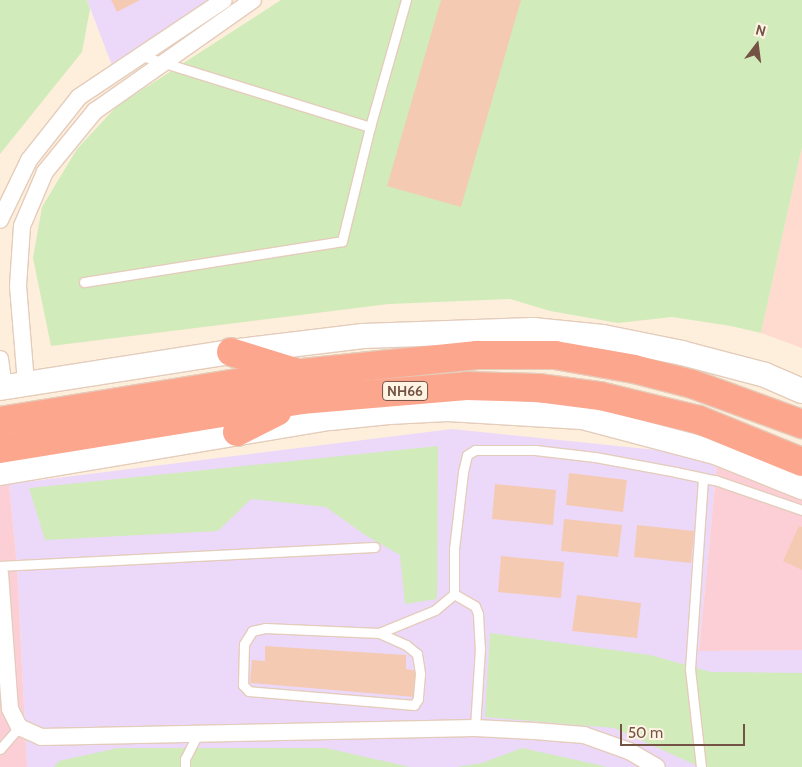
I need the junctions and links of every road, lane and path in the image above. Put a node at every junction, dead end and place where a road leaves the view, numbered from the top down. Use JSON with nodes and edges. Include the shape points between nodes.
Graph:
{"nodes":[{"id":1,"x":224,"y":0,"type":"edge"},
{"id":2,"x":253,"y":0,"type":"edge"},
{"id":3,"x":406,"y":0,"type":"edge"},
{"id":4,"x":142,"y":56,"type":"junction"},
{"id":5,"x":161,"y":62,"type":"junction"},
{"id":6,"x":370,"y":127,"type":"junction"},
{"id":7,"x":0,"y":220,"type":"edge"},
{"id":8,"x":84,"y":282,"type":"dead end"},
{"id":9,"x":231,"y":352,"type":"junction"},
{"id":10,"x":0,"y":359,"type":"edge"},
{"id":11,"x":10,"y":386,"type":"edge"},
{"id":12,"x":300,"y":387,"type":"junction"},
{"id":13,"x":802,"y":391,"type":"edge"},
{"id":14,"x":0,"y":421,"type":"edge"},
{"id":15,"x":802,"y":424,"type":"edge"},
{"id":16,"x":237,"y":432,"type":"junction"},
{"id":17,"x":0,"y":449,"type":"edge"},
{"id":18,"x":802,"y":462,"type":"edge"},
{"id":19,"x":0,"y":472,"type":"edge"},
{"id":20,"x":704,"y":478,"type":"junction"},
{"id":21,"x":802,"y":487,"type":"edge"},
{"id":22,"x":802,"y":510,"type":"edge"},
{"id":23,"x":374,"y":547,"type":"dead end"},
{"id":24,"x":0,"y":566,"type":"edge"},
{"id":25,"x":0,"y":573,"type":"edge"},
{"id":26,"x":454,"y":594,"type":"junction"},
{"id":27,"x":379,"y":633,"type":"junction"},
{"id":28,"x":20,"y":726,"type":"junction"},
{"id":29,"x":475,"y":728,"type":"junction"},
{"id":30,"x":198,"y":734,"type":"junction"},
{"id":31,"x":0,"y":749,"type":"edge"},
{"id":32,"x":184,"y":767,"type":"edge"},
{"id":33,"x":657,"y":767,"type":"edge"},
{"id":34,"x":701,"y":767,"type":"edge"}],
"edges":[{"from":1,"to":4,"type":"street"},
{"from":2,"to":5,"type":"street"},
{"from":3,"to":6,"type":"lane"},
{"from":4,"to":5,"type":"lane"},
{"from":4,"to":7,"type":"street","via":[[78,98],[29,160]]},
{"from":5,"to":6,"type":"lane"},
{"from":5,"to":11,"type":"street","via":[[95,111],[45,172],[22,226]]},
{"from":6,"to":8,"type":"lane","via":[[342,241]]},
{"from":9,"to":11,"type":"street"},
{"from":9,"to":12,"type":"highway"},
{"from":9,"to":13,"type":"street","via":[[363,336],[533,330],[603,337],[682,353],[765,376]]},
{"from":10,"to":11,"type":"street"},
{"from":12,"to":14,"type":"highway","number":"NH66"},
{"from":12,"to":15,"type":"highway","number":"NH66","via":[[477,355],[555,355],[634,369],[692,384]]},
{"from":12,"to":16,"type":"highway"},
{"from":12,"to":17,"type":"highway","number":"NH66"},
{"from":12,"to":18,"type":"highway","number":"NH66","via":[[538,388],[600,396],[699,420]]},
{"from":16,"to":19,"type":"street"},
{"from":16,"to":21,"type":"street","via":[[330,418],[418,410],[582,417],[718,453]]},
{"from":20,"to":22,"type":"lane"},
{"from":20,"to":26,"type":"lane","via":[[595,457],[535,450],[475,450],[467,455],[463,472],[454,549]]},
{"from":20,"to":34,"type":"lane","via":[[690,668]]},
{"from":23,"to":24,"type":"lane"},
{"from":25,"to":28,"type":"street","via":[[10,709]]},
{"from":26,"to":27,"type":"lane","via":[[435,610]]},
{"from":26,"to":29,"type":"lane","via":[[475,606],[478,614],[480,648]]},
{"from":27,"to":27,"type":"lane","via":[[406,645],[417,654],[420,683],[414,706],[249,691],[243,684],[244,644],[252,631],[265,628]]},
{"from":28,"to":30,"type":"street","via":[[41,738]]},
{"from":28,"to":31,"type":"lane"},
{"from":29,"to":30,"type":"street"},
{"from":29,"to":33,"type":"street","via":[[584,735],[629,751]]},
{"from":30,"to":32,"type":"lane"}]}
